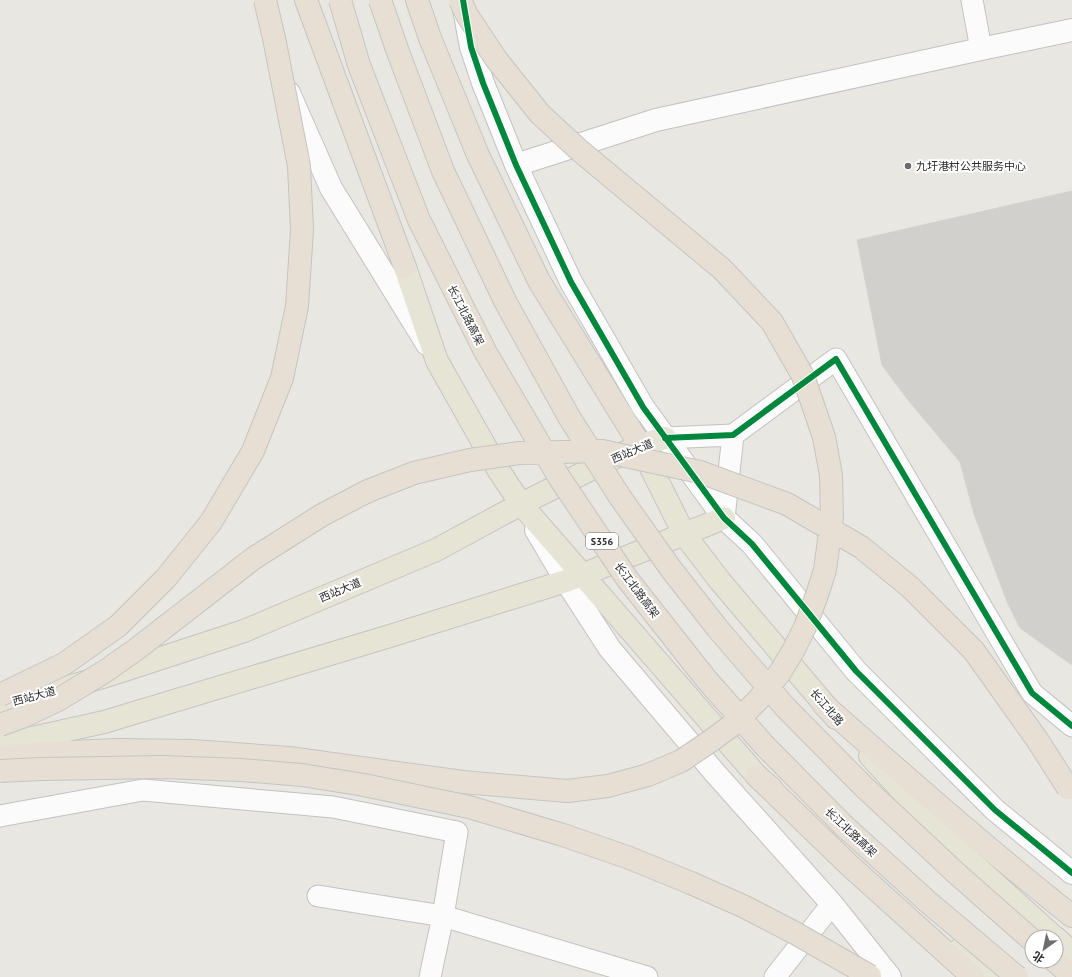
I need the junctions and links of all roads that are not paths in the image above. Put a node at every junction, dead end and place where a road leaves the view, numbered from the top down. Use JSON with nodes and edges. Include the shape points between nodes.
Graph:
{"nodes":[{"id":1,"x":254,"y":0,"type":"edge"},
{"id":2,"x":265,"y":0,"type":"edge"},
{"id":3,"x":306,"y":0,"type":"edge"},
{"id":4,"x":340,"y":0,"type":"edge"},
{"id":5,"x":380,"y":0,"type":"edge"},
{"id":6,"x":417,"y":0,"type":"edge"},
{"id":7,"x":460,"y":0,"type":"edge"},
{"id":8,"x":463,"y":0,"type":"edge"},
{"id":9,"x":972,"y":0,"type":"edge"},
{"id":10,"x":1072,"y":30,"type":"edge"},
{"id":11,"x":981,"y":49,"type":"junction"},
{"id":12,"x":516,"y":165,"type":"junction"},
{"id":13,"x":405,"y":267,"type":"joint"},
{"id":14,"x":437,"y":361,"type":"junction"},
{"id":15,"x":734,"y":435,"type":"junction"},
{"id":16,"x":665,"y":438,"type":"junction"},
{"id":17,"x":640,"y":445,"type":"junction"},
{"id":18,"x":521,"y":504,"type":"junction"},
{"id":19,"x":724,"y":518,"type":"junction"},
{"id":20,"x":684,"y":534,"type":"junction"},
{"id":21,"x":574,"y":578,"type":"junction"},
{"id":22,"x":0,"y":695,"type":"edge"},
{"id":23,"x":0,"y":704,"type":"edge"},
{"id":24,"x":824,"y":705,"type":"junction"},
{"id":25,"x":0,"y":725,"type":"edge"},
{"id":26,"x":1072,"y":726,"type":"edge"},
{"id":27,"x":0,"y":745,"type":"edge"},
{"id":28,"x":0,"y":757,"type":"edge"},
{"id":29,"x":0,"y":771,"type":"edge"},
{"id":30,"x":757,"y":776,"type":"junction"},
{"id":31,"x":1072,"y":794,"type":"edge"},
{"id":32,"x":0,"y":816,"type":"edge"},
{"id":33,"x":1072,"y":873,"type":"edge"},
{"id":34,"x":318,"y":896,"type":"dead end"},
{"id":35,"x":832,"y":904,"type":"junction"},
{"id":36,"x":443,"y":916,"type":"junction"},
{"id":37,"x":1072,"y":916,"type":"edge"},
{"id":38,"x":1045,"y":929,"type":"edge"},
{"id":39,"x":1024,"y":933,"type":"edge"},
{"id":40,"x":1064,"y":946,"type":"edge"},
{"id":41,"x":1072,"y":953,"type":"edge"},
{"id":42,"x":1064,"y":969,"type":"edge"},
{"id":43,"x":1072,"y":976,"type":"edge"},
{"id":44,"x":430,"y":977,"type":"edge"},
{"id":45,"x":647,"y":977,"type":"edge"},
{"id":46,"x":776,"y":977,"type":"edge"},
{"id":47,"x":871,"y":977,"type":"edge"},
{"id":48,"x":890,"y":977,"type":"edge"},
{"id":49,"x":972,"y":977,"type":"edge"},
{"id":50,"x":990,"y":977,"type":"edge"},
{"id":51,"x":1016,"y":977,"type":"edge"}],
"edges":[{"from":1,"to":14,"type":"street","via":[[266,40],[331,188]]},
{"from":2,"to":22,"type":"highway","bridge":true,"via":[[299,166],[302,230],[296,306],[282,378],[253,451],[211,522],[166,578],[118,626],[64,664]]},
{"from":3,"to":13,"type":"highway"},
{"from":4,"to":51,"type":"highway","name":"长江北路高架","number":"S356","bridge":true,"via":[[359,65],[419,220],[489,359],[559,477],[628,580],[706,678],[765,746],[843,826]]},
{"from":5,"to":39,"type":"highway","bridge":true,"via":[[443,171],[505,301],[569,417],[620,497],[718,629],[785,707],[863,786]]},
{"from":6,"to":17,"type":"highway","via":[[478,155],[539,282]]},
{"from":7,"to":28,"type":"highway","bridge":true,"via":[[467,16],[496,59],[540,114],[584,154],[722,268],[772,322],[804,376],[824,437],[831,475],[832,517],[824,570],[817,595],[793,651],[779,674],[736,723],[681,760],[648,775],[608,786],[567,791],[463,782],[289,758],[193,751],[102,751]]},
{"from":8,"to":12,"type":"street","via":[[471,47]]},
{"from":9,"to":11,"type":"street"},
{"from":10,"to":11,"type":"street"},
{"from":11,"to":12,"type":"street","via":[[656,120]]},
{"from":12,"to":16,"type":"street","via":[[571,282],[642,407]]},
{"from":13,"to":14,"type":"main road"},
{"from":14,"to":18,"type":"main road","via":[[499,471]]},
{"from":15,"to":16,"type":"street"},
{"from":15,"to":19,"type":"street"},
{"from":15,"to":26,"type":"street","via":[[836,359],[1032,693]]},
{"from":16,"to":17,"type":"main road","name":"西站大道"},
{"from":16,"to":19,"type":"street"},
{"from":17,"to":18,"type":"main road","name":"西站大道"},
{"from":17,"to":20,"type":"main road","name":"长江北路"},
{"from":18,"to":21,"type":"street"},
{"from":18,"to":23,"type":"main road","name":"西站大道","via":[[436,550],[244,631],[103,677]]},
{"from":19,"to":20,"type":"main road"},
{"from":19,"to":33,"type":"street","via":[[752,544],[856,671],[995,810]]},
{"from":20,"to":21,"type":"main road"},
{"from":20,"to":24,"type":"main road","name":"长江北路","via":[[720,582]]},
{"from":21,"to":27,"type":"main road","via":[[104,722]]},
{"from":21,"to":30,"type":"main road"},
{"from":21,"to":35,"type":"street","via":[[610,649]]},
{"from":24,"to":37,"type":"highway","via":[[911,782]]},
{"from":24,"to":38,"type":"main road","name":"长江北路","via":[[949,842]]},
{"from":25,"to":31,"type":"highway","bridge":true,"via":[[58,700],[107,670],[254,558],[368,491],[414,473],[470,460],[519,453],[602,452],[700,472],[787,504],[861,547],[910,587],[974,651]]},
{"from":29,"to":47,"type":"highway","bridge":true,"via":[[162,767],[241,770],[302,775],[469,807],[562,835],[692,883],[795,933]]},
{"from":30,"to":49,"type":"highway","via":[[848,864]]},
{"from":30,"to":50,"type":"main road"},
{"from":32,"to":36,"type":"street","via":[[142,790],[333,807],[458,832]]},
{"from":34,"to":36,"type":"street"},
{"from":35,"to":46,"type":"street"},
{"from":35,"to":48,"type":"street"},
{"from":36,"to":44,"type":"street"},
{"from":36,"to":45,"type":"street"},
{"from":40,"to":41,"type":"main road","name":"长江北路"},
{"from":42,"to":43,"type":"highway"}]}
